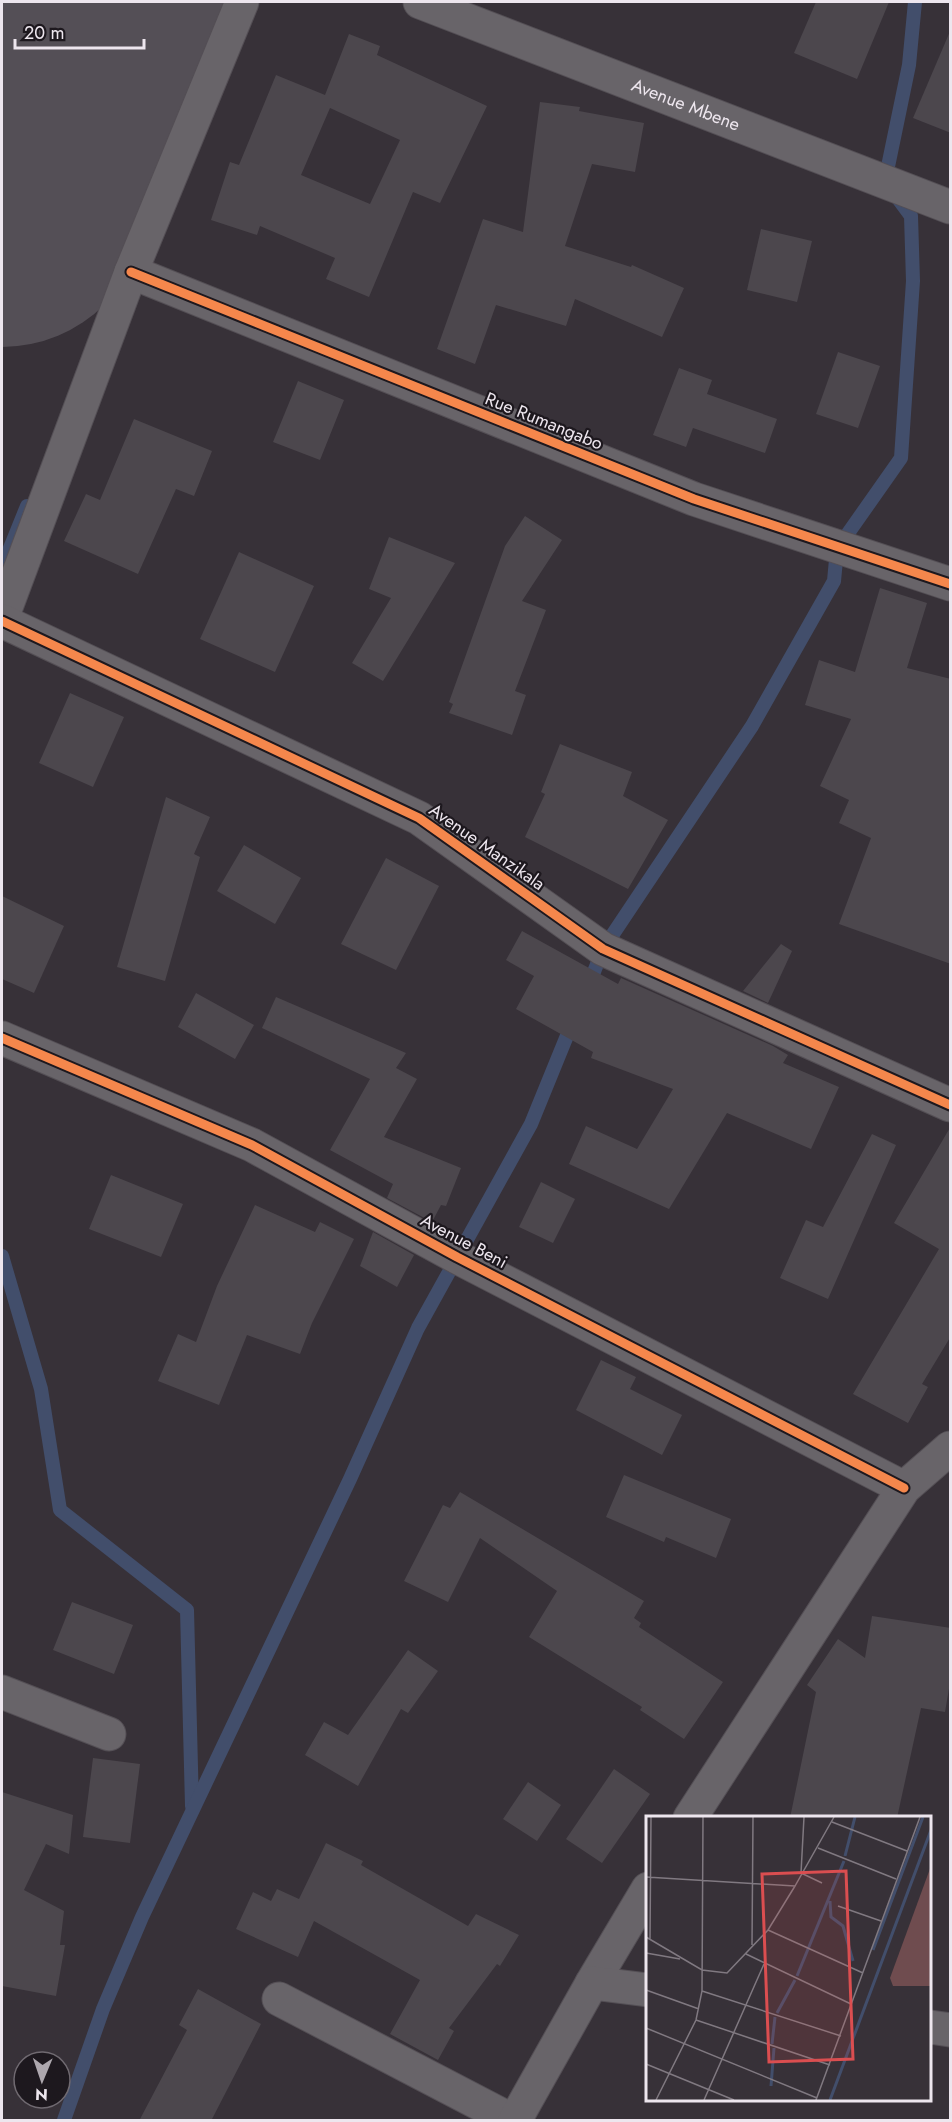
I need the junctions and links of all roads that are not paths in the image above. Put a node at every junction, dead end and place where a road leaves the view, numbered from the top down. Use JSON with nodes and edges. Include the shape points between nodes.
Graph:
{"nodes":[{"id":1,"x":242,"y":2,"type":"edge"},
{"id":2,"x":420,"y":2,"type":"edge"},
{"id":3,"x":951,"y":207,"type":"edge"},
{"id":4,"x":131,"y":272,"type":"junction"},
{"id":5,"x":951,"y":584,"type":"edge"},
{"id":6,"x":2,"y":619,"type":"edge"},
{"id":7,"x":2,"y":1038,"type":"edge"},
{"id":8,"x":951,"y":1105,"type":"edge"},
{"id":9,"x":951,"y":1448,"type":"edge"},
{"id":10,"x":904,"y":1488,"type":"junction"},
{"id":11,"x":2,"y":1692,"type":"edge"},
{"id":12,"x":109,"y":1734,"type":"dead end"},
{"id":13,"x":691,"y":1816,"type":"edge"},
{"id":14,"x":646,"y":1892,"type":"edge"},
{"id":15,"x":592,"y":1983,"type":"junction"},
{"id":16,"x":646,"y":1990,"type":"edge"},
{"id":17,"x":279,"y":1999,"type":"dead end"},
{"id":18,"x":931,"y":2027,"type":"edge"},
{"id":19,"x":951,"y":2030,"type":"edge"},
{"id":20,"x":513,"y":2121,"type":"edge"}],
"edges":[{"from":1,"to":4,"type":"street"},
{"from":2,"to":3,"type":"street","name":"Avenue Mbene"},
{"from":4,"to":5,"type":"street","name":"Rue Rumangabo","via":[[694,499]]},
{"from":4,"to":6,"type":"street"},
{"from":6,"to":8,"type":"street","name":"Avenue Manzikala","via":[[419,818],[603,949]]},
{"from":7,"to":10,"type":"street","name":"Avenue Beni","via":[[252,1145],[457,1257]]},
{"from":9,"to":10,"type":"street"},
{"from":10,"to":13,"type":"street"},
{"from":11,"to":12,"type":"street"},
{"from":14,"to":15,"type":"street"},
{"from":15,"to":16,"type":"street"},
{"from":15,"to":20,"type":"street"},
{"from":17,"to":20,"type":"street"},
{"from":18,"to":19,"type":"street"}]}
